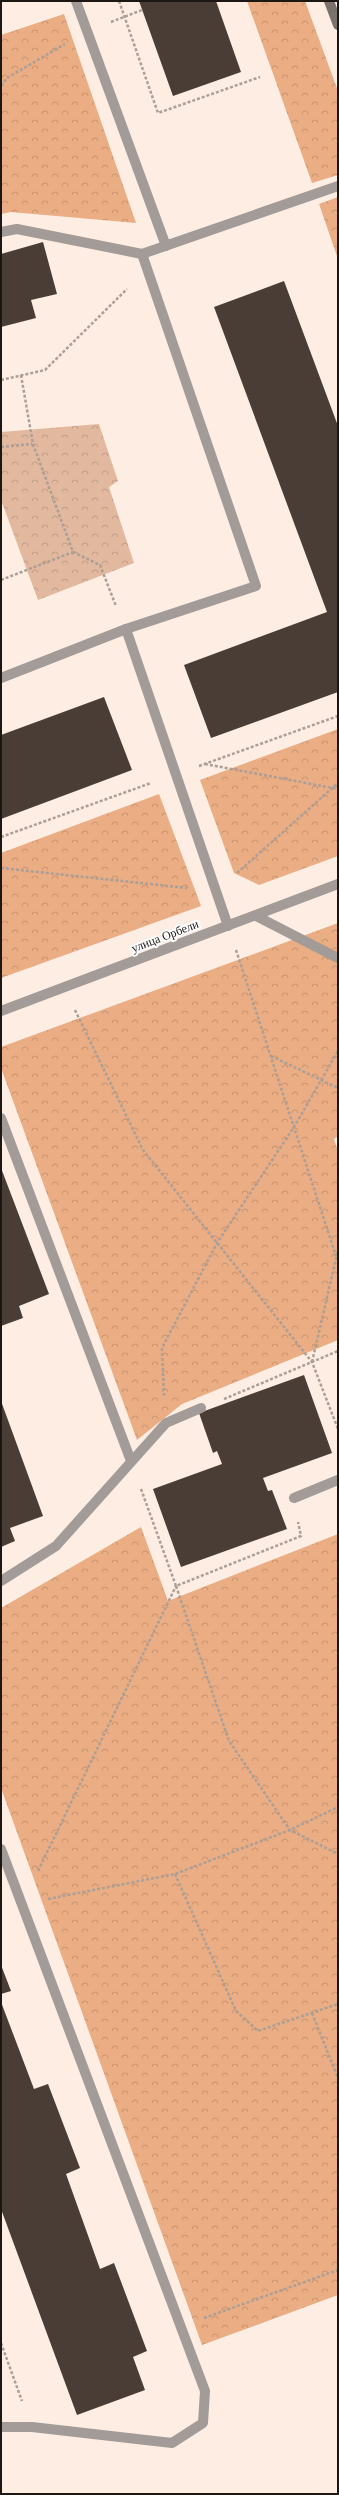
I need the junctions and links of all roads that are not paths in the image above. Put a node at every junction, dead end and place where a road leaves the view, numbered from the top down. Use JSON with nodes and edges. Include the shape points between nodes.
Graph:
{"nodes":[{"id":1,"x":76,"y":1,"type":"edge"},
{"id":2,"x":329,"y":1,"type":"edge"},
{"id":3,"x":338,"y":25,"type":"edge"},
{"id":4,"x":338,"y":186,"type":"edge"},
{"id":5,"x":1,"y":232,"type":"edge"},
{"id":6,"x":166,"y":246,"type":"junction"},
{"id":7,"x":142,"y":254,"type":"junction"},
{"id":8,"x":126,"y":630,"type":"junction"},
{"id":9,"x":1,"y":678,"type":"edge"},
{"id":10,"x":338,"y":884,"type":"edge"},
{"id":11,"x":256,"y":916,"type":"junction"},
{"id":12,"x":228,"y":926,"type":"junction"},
{"id":13,"x":338,"y":958,"type":"edge"},
{"id":14,"x":1,"y":1012,"type":"edge"},
{"id":15,"x":1,"y":1118,"type":"edge"},
{"id":16,"x":201,"y":1408,"type":"road end"},
{"id":17,"x":131,"y":1461,"type":"junction"},
{"id":18,"x":338,"y":1480,"type":"edge"},
{"id":19,"x":294,"y":1498,"type":"road end"},
{"id":20,"x":1,"y":1581,"type":"edge"},
{"id":21,"x":1,"y":1849,"type":"edge"},
{"id":22,"x":1,"y":2427,"type":"edge"}],
"edges":[{"from":1,"to":6,"type":"street"},
{"from":2,"to":3,"type":"main road"},
{"from":4,"to":6,"type":"street"},
{"from":5,"to":7,"type":"street","via":[[17,229]]},
{"from":6,"to":7,"type":"street"},
{"from":7,"to":8,"type":"street","via":[[256,586]]},
{"from":8,"to":9,"type":"street"},
{"from":8,"to":12,"type":"street"},
{"from":10,"to":11,"type":"street","name":"улица Орбели"},
{"from":11,"to":12,"type":"street","name":"улица Орбели"},
{"from":11,"to":13,"type":"street"},
{"from":12,"to":14,"type":"street","name":"улица Орбели"},
{"from":15,"to":17,"type":"street"},
{"from":16,"to":17,"type":"street","via":[[166,1423]]},
{"from":17,"to":20,"type":"street","via":[[56,1546]]},
{"from":18,"to":19,"type":"street"},
{"from":21,"to":22,"type":"street","via":[[205,2391],[203,2422],[172,2443],[32,2427]]}]}
